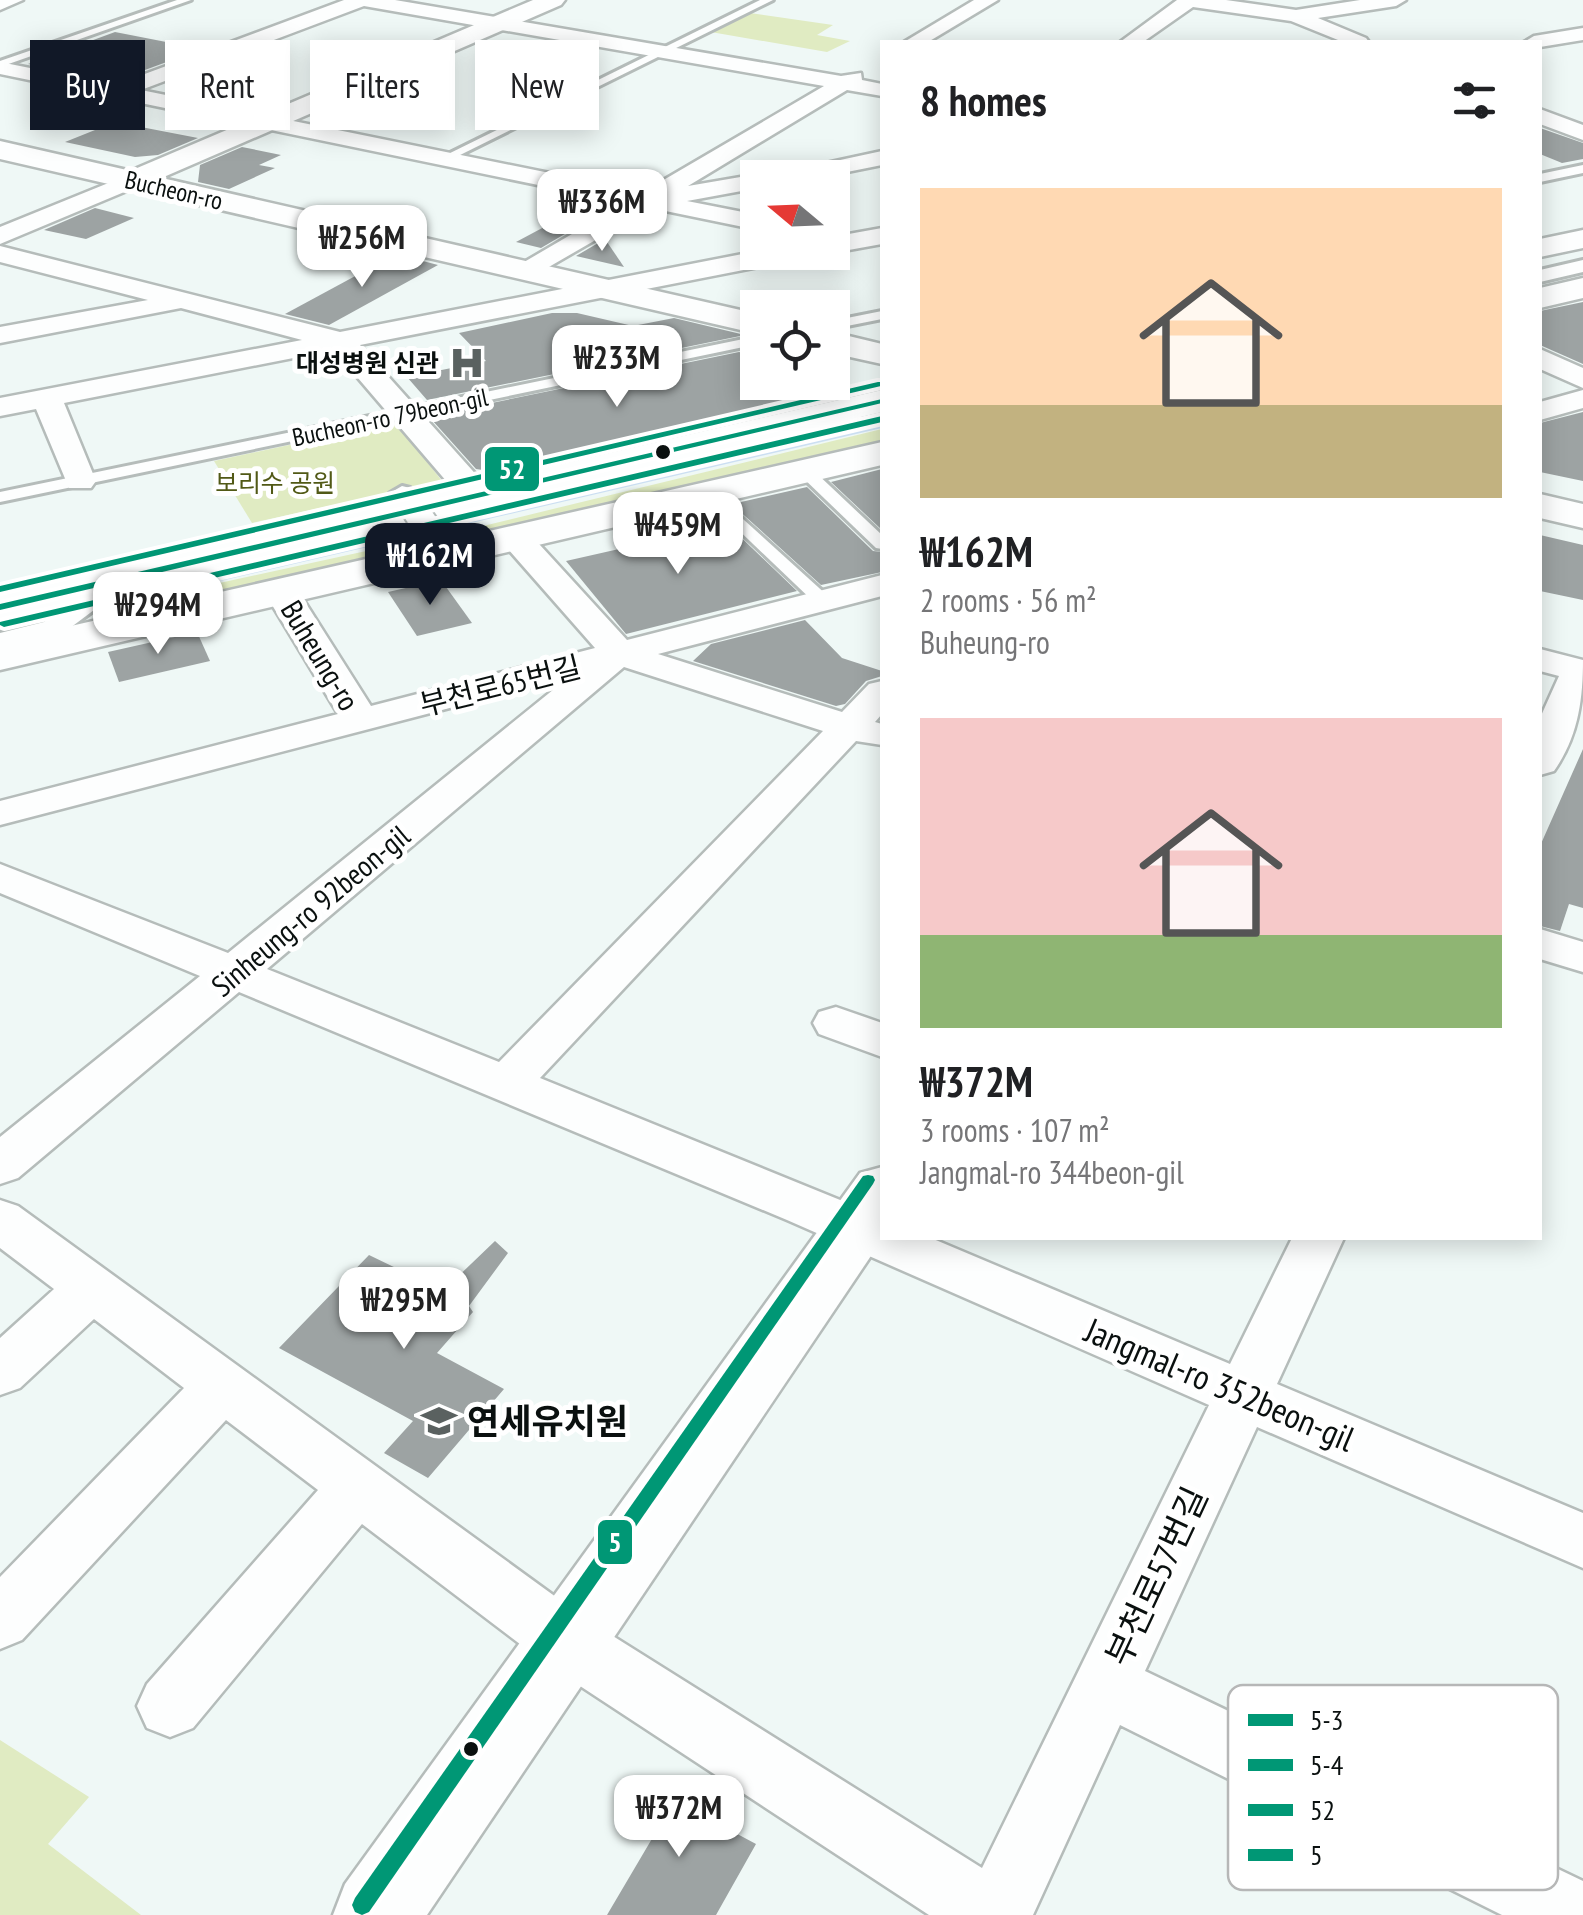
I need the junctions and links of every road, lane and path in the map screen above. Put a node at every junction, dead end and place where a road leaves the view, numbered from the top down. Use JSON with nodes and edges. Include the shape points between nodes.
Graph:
{"nodes":[{"id":1,"x":13,"y":0,"type":"edge"},
{"id":2,"x":186,"y":0,"type":"edge"},
{"id":3,"x":362,"y":0,"type":"edge"},
{"id":4,"x":553,"y":0,"type":"edge"},
{"id":5,"x":768,"y":0,"type":"edge"},
{"id":6,"x":988,"y":0,"type":"edge"},
{"id":7,"x":1189,"y":0,"type":"edge"},
{"id":8,"x":1396,"y":0,"type":"edge"},
{"id":9,"x":0,"y":4,"type":"edge"},
{"id":10,"x":1295,"y":16,"type":"junction"},
{"id":11,"x":498,"y":23,"type":"junction"},
{"id":12,"x":1583,"y":34,"type":"edge"},
{"id":13,"x":918,"y":40,"type":"edge"},
{"id":14,"x":1133,"y":40,"type":"edge"},
{"id":15,"x":1354,"y":40,"type":"edge"},
{"id":16,"x":1542,"y":41,"type":"edge"},
{"id":17,"x":663,"y":52,"type":"junction"},
{"id":18,"x":0,"y":66,"type":"edge"},
{"id":19,"x":870,"y":68,"type":"dead end"},
{"id":20,"x":30,"y":73,"type":"edge"},
{"id":21,"x":145,"y":81,"type":"edge"},
{"id":22,"x":844,"y":84,"type":"junction"},
{"id":23,"x":880,"y":90,"type":"edge"},
{"id":24,"x":1569,"y":104,"type":"dead end"},
{"id":25,"x":1542,"y":112,"type":"edge"},
{"id":26,"x":290,"y":113,"type":"edge"},
{"id":27,"x":1542,"y":114,"type":"edge"},
{"id":28,"x":290,"y":128,"type":"edge"},
{"id":29,"x":251,"y":130,"type":"edge"},
{"id":30,"x":1583,"y":133,"type":"edge"},
{"id":31,"x":0,"y":150,"type":"edge"},
{"id":32,"x":880,"y":158,"type":"edge"},
{"id":33,"x":444,"y":159,"type":"junction"},
{"id":34,"x":850,"y":164,"type":"edge"},
{"id":35,"x":1583,"y":169,"type":"edge"},
{"id":36,"x":1542,"y":178,"type":"edge"},
{"id":37,"x":133,"y":180,"type":"junction"},
{"id":38,"x":740,"y":184,"type":"edge"},
{"id":39,"x":648,"y":201,"type":"junction"},
{"id":40,"x":740,"y":219,"type":"edge"},
{"id":41,"x":0,"y":236,"type":"edge"},
{"id":42,"x":880,"y":236,"type":"edge"},
{"id":43,"x":1583,"y":239,"type":"edge"},
{"id":44,"x":850,"y":240,"type":"edge"},
{"id":45,"x":1542,"y":248,"type":"edge"},
{"id":46,"x":0,"y":254,"type":"edge"},
{"id":47,"x":740,"y":262,"type":"edge"},
{"id":48,"x":1583,"y":266,"type":"edge"},
{"id":49,"x":528,"y":270,"type":"junction"},
{"id":50,"x":1542,"y":276,"type":"edge"},
{"id":51,"x":606,"y":288,"type":"junction"},
{"id":52,"x":1583,"y":288,"type":"edge"},
{"id":53,"x":1542,"y":298,"type":"edge"},
{"id":54,"x":185,"y":301,"type":"junction"},
{"id":55,"x":880,"y":314,"type":"edge"},
{"id":56,"x":740,"y":320,"type":"edge"},
{"id":57,"x":850,"y":321,"type":"edge"},
{"id":58,"x":0,"y":335,"type":"edge"},
{"id":59,"x":341,"y":342,"type":"junction"},
{"id":60,"x":740,"y":344,"type":"edge"},
{"id":61,"x":850,"y":346,"type":"edge"},
{"id":62,"x":880,"y":354,"type":"edge"},
{"id":63,"x":1542,"y":359,"type":"edge"},
{"id":64,"x":1583,"y":380,"type":"edge"},
{"id":65,"x":47,"y":398,"type":"junction"},
{"id":66,"x":1583,"y":398,"type":"edge"},
{"id":67,"x":0,"y":406,"type":"edge"},
{"id":68,"x":880,"y":406,"type":"edge"},
{"id":69,"x":880,"y":406,"type":"edge"},
{"id":70,"x":1542,"y":410,"type":"edge"},
{"id":71,"x":408,"y":413,"type":"junction"},
{"id":72,"x":880,"y":455,"type":"edge"},
{"id":73,"x":807,"y":473,"type":"junction"},
{"id":74,"x":80,"y":481,"type":"junction"},
{"id":75,"x":477,"y":496,"type":"junction"},
{"id":76,"x":712,"y":496,"type":"junction"},
{"id":77,"x":0,"y":498,"type":"edge"},
{"id":78,"x":1542,"y":506,"type":"edge"},
{"id":79,"x":1583,"y":516,"type":"edge"},
{"id":80,"x":424,"y":523,"type":"junction"},
{"id":81,"x":517,"y":540,"type":"junction"},
{"id":82,"x":880,"y":542,"type":"edge"},
{"id":83,"x":139,"y":586,"type":"junction"},
{"id":84,"x":880,"y":586,"type":"edge"},
{"id":85,"x":281,"y":590,"type":"junction"},
{"id":86,"x":823,"y":601,"type":"junction"},
{"id":87,"x":0,"y":607,"type":"edge"},
{"id":88,"x":0,"y":641,"type":"edge"},
{"id":89,"x":620,"y":654,"type":"junction"},
{"id":90,"x":0,"y":656,"type":"edge"},
{"id":91,"x":1542,"y":661,"type":"edge"},
{"id":92,"x":1582,"y":671,"type":"edge"},
{"id":93,"x":880,"y":697,"type":"edge"},
{"id":94,"x":361,"y":721,"type":"junction"},
{"id":95,"x":866,"y":732,"type":"edge"},
{"id":96,"x":1542,"y":759,"type":"edge"},
{"id":97,"x":0,"y":814,"type":"edge"},
{"id":98,"x":0,"y":876,"type":"edge"},
{"id":99,"x":1542,"y":945,"type":"edge"},
{"id":100,"x":1583,"y":958,"type":"edge"},
{"id":101,"x":236,"y":972,"type":"junction"},
{"id":102,"x":836,"y":1023,"type":"dead end"},
{"id":103,"x":880,"y":1040,"type":"edge"},
{"id":104,"x":507,"y":1083,"type":"junction"},
{"id":105,"x":0,"y":1165,"type":"edge"},
{"id":106,"x":869,"y":1209,"type":"edge"},
{"id":107,"x":0,"y":1220,"type":"edge"},
{"id":108,"x":932,"y":1240,"type":"edge"},
{"id":109,"x":1317,"y":1240,"type":"edge"},
{"id":110,"x":92,"y":1288,"type":"junction"},
{"id":111,"x":0,"y":1372,"type":"edge"},
{"id":112,"x":223,"y":1386,"type":"junction"},
{"id":113,"x":1242,"y":1394,"type":"junction"},
{"id":114,"x":358,"y":1486,"type":"junction"},
{"id":115,"x":1583,"y":1541,"type":"edge"},
{"id":116,"x":0,"y":1620,"type":"edge"},
{"id":117,"x":567,"y":1642,"type":"junction"},
{"id":118,"x":1105,"y":1684,"type":"junction"},
{"id":119,"x":170,"y":1706,"type":"dead end"},
{"id":120,"x":1228,"y":1741,"type":"edge"},
{"id":121,"x":1550,"y":1890,"type":"edge"},
{"id":122,"x":1576,"y":1902,"type":"edge"},
{"id":123,"x":376,"y":1915,"type":"edge"},
{"id":124,"x":994,"y":1915,"type":"edge"}],
"edges":[{"from":1,"to":9,"type":"street"},
{"from":2,"to":18,"type":"lane"},
{"from":3,"to":11,"type":"street"},
{"from":3,"to":21,"type":"street"},
{"from":4,"to":11,"type":"street"},
{"from":5,"to":17,"type":"lane"},
{"from":6,"to":13,"type":"street"},
{"from":7,"to":10,"type":"street"},
{"from":7,"to":14,"type":"street"},
{"from":8,"to":10,"type":"street"},
{"from":10,"to":15,"type":"street"},
{"from":11,"to":17,"type":"street"},
{"from":11,"to":26,"type":"street"},
{"from":12,"to":16,"type":"street"},
{"from":17,"to":22,"type":"street"},
{"from":17,"to":33,"type":"lane"},
{"from":18,"to":20,"type":"street"},
{"from":19,"to":22,"type":"street"},
{"from":22,"to":23,"type":"street"},
{"from":22,"to":39,"type":"street"},
{"from":24,"to":25,"type":"street"},
{"from":27,"to":30,"type":"street"},
{"from":28,"to":33,"type":"street"},
{"from":29,"to":37,"type":"street"},
{"from":31,"to":37,"type":"street","name":"Bucheon-ro"},
{"from":32,"to":34,"type":"street"},
{"from":33,"to":39,"type":"street"},
{"from":35,"to":36,"type":"lane"},
{"from":37,"to":41,"type":"street"},
{"from":37,"to":49,"type":"street","name":"Bucheon-ro"},
{"from":38,"to":39,"type":"street"},
{"from":39,"to":40,"type":"street"},
{"from":39,"to":49,"type":"street"},
{"from":42,"to":44,"type":"street"},
{"from":43,"to":45,"type":"street"},
{"from":46,"to":54,"type":"street"},
{"from":47,"to":51,"type":"street"},
{"from":48,"to":50,"type":"street"},
{"from":49,"to":51,"type":"street","name":"Bucheon-ro"},
{"from":51,"to":56,"type":"street","name":"Bucheon-ro"},
{"from":51,"to":59,"type":"street"},
{"from":52,"to":53,"type":"street"},
{"from":54,"to":58,"type":"street"},
{"from":54,"to":59,"type":"street"},
{"from":55,"to":57,"type":"lane"},
{"from":59,"to":65,"type":"street"},
{"from":59,"to":71,"type":"street"},
{"from":60,"to":71,"type":"lane","name":"Bucheon-ro 79beon-gil"},
{"from":61,"to":62,"type":"street"},
{"from":63,"to":64,"type":"street"},
{"from":65,"to":67,"type":"street"},
{"from":65,"to":74,"type":"street"},
{"from":66,"to":70,"type":"street"},
{"from":68,"to":75,"type":"street","name":"Buheung-ro"},
{"from":69,"to":83,"type":"street"},
{"from":71,"to":74,"type":"lane","name":"Bucheon-ro 79beon-gil"},
{"from":71,"to":75,"type":"street"},
{"from":72,"to":73,"type":"street","name":"Buheung-ro"},
{"from":73,"to":76,"type":"street","name":"Buheung-ro"},
{"from":73,"to":82,"type":"lane"},
{"from":74,"to":77,"type":"lane","name":"Bucheon-ro 79beon-gil"},
{"from":75,"to":80,"type":"street","name":"Buheung-ro"},
{"from":76,"to":81,"type":"street","name":"Buheung-ro"},
{"from":76,"to":86,"type":"lane"},
{"from":78,"to":79,"type":"street"},
{"from":80,"to":81,"type":"street","name":"Buheung-ro"},
{"from":80,"to":83,"type":"street","via":[[200,566]]},
{"from":80,"to":85,"type":"street","name":"Buheung-ro"},
{"from":80,"to":87,"type":"street","name":"Buheung-ro"},
{"from":81,"to":89,"type":"street"},
{"from":83,"to":88,"type":"street","via":[[97,595],[54,628]]},
{"from":84,"to":86,"type":"street","name":"부천로65번길"},
{"from":85,"to":90,"type":"street","name":"Buheung-ro"},
{"from":85,"to":94,"type":"street","name":"Buheung-ro"},
{"from":86,"to":89,"type":"street","name":"부천로65번길"},
{"from":89,"to":94,"type":"street","name":"부천로65번길"},
{"from":89,"to":95,"type":"street"},
{"from":89,"to":101,"type":"street","name":"Sinheung-ro 92beon-gil"},
{"from":91,"to":92,"type":"street"},
{"from":92,"to":96,"type":"street"},
{"from":93,"to":95,"type":"street"},
{"from":94,"to":97,"type":"street","name":"부천로65번길"},
{"from":95,"to":104,"type":"street"},
{"from":98,"to":101,"type":"street","name":"Jangmal-ro 352beon-gil"},
{"from":99,"to":100,"type":"street"},
{"from":101,"to":104,"type":"street","name":"Jangmal-ro 352beon-gil"},
{"from":101,"to":105,"type":"street","name":"Sinheung-ro 92beon-gil"},
{"from":102,"to":103,"type":"street"},
{"from":104,"to":106,"type":"street","name":"Jangmal-ro 352beon-gil"},
{"from":106,"to":117,"type":"street"},
{"from":107,"to":110,"type":"street"},
{"from":108,"to":113,"type":"street","name":"Jangmal-ro 352beon-gil"},
{"from":109,"to":113,"type":"street","name":"부천로57번길"},
{"from":110,"to":111,"type":"street"},
{"from":110,"to":112,"type":"street"},
{"from":112,"to":114,"type":"street"},
{"from":112,"to":116,"type":"street"},
{"from":113,"to":115,"type":"street","name":"Jangmal-ro 352beon-gil"},
{"from":113,"to":118,"type":"street","name":"부천로57번길"},
{"from":114,"to":117,"type":"street"},
{"from":114,"to":119,"type":"street"},
{"from":117,"to":123,"type":"street"},
{"from":117,"to":124,"type":"street"},
{"from":118,"to":120,"type":"street"},
{"from":118,"to":124,"type":"street","name":"부천로57번길"},
{"from":121,"to":122,"type":"street"}]}
